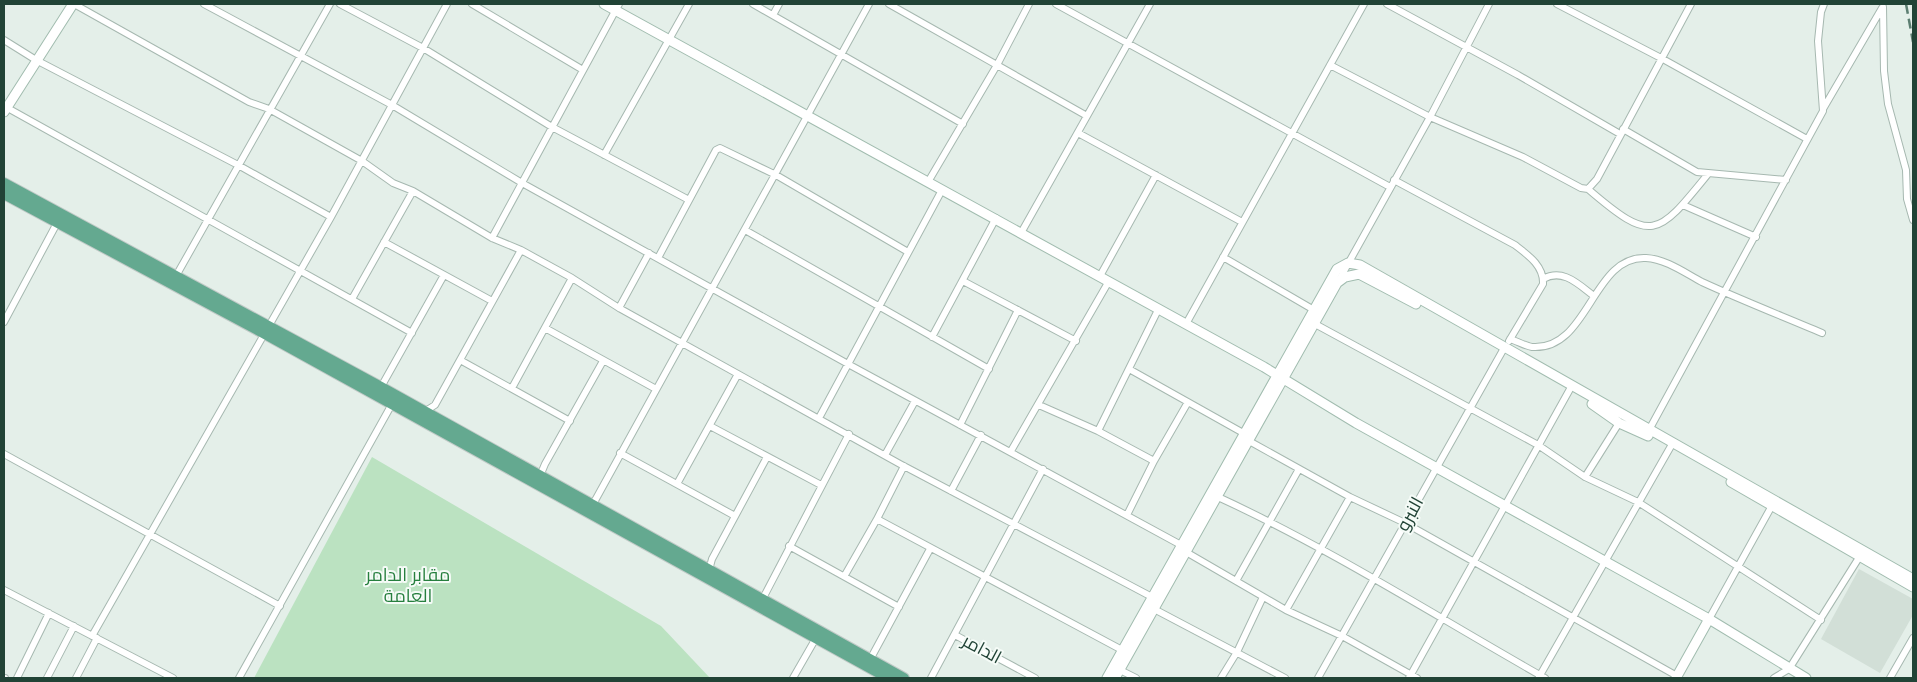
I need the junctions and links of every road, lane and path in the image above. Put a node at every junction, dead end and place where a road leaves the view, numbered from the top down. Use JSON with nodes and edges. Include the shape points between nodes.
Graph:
{"nodes":[{"id":1,"x":74,"y":4,"type":"edge"},
{"id":2,"x":204,"y":4,"type":"edge"},
{"id":3,"x":330,"y":4,"type":"edge"},
{"id":4,"x":340,"y":4,"type":"edge"},
{"id":5,"x":447,"y":4,"type":"edge"},
{"id":6,"x":472,"y":4,"type":"edge"},
{"id":7,"x":604,"y":4,"type":"edge"},
{"id":8,"x":689,"y":4,"type":"edge"},
{"id":9,"x":753,"y":4,"type":"edge"},
{"id":10,"x":779,"y":4,"type":"edge"},
{"id":11,"x":869,"y":4,"type":"edge"},
{"id":12,"x":889,"y":4,"type":"edge"},
{"id":13,"x":1028,"y":4,"type":"edge"},
{"id":14,"x":1056,"y":4,"type":"edge"},
{"id":15,"x":1150,"y":4,"type":"edge"},
{"id":16,"x":1364,"y":4,"type":"edge"},
{"id":17,"x":1387,"y":4,"type":"edge"},
{"id":18,"x":1489,"y":4,"type":"edge"},
{"id":19,"x":1557,"y":4,"type":"edge"},
{"id":20,"x":1691,"y":4,"type":"edge"},
{"id":21,"x":1824,"y":4,"type":"edge"},
{"id":22,"x":1883,"y":5,"type":"edge"},
{"id":23,"x":617,"y":7,"type":"edge"},
{"id":24,"x":773,"y":15,"type":"junction"},
{"id":25,"x":4,"y":40,"type":"edge"},
{"id":26,"x":669,"y":40,"type":"junction"},
{"id":27,"x":1128,"y":43,"type":"junction"},
{"id":28,"x":1466,"y":47,"type":"junction"},
{"id":29,"x":423,"y":48,"type":"junction"},
{"id":30,"x":843,"y":54,"type":"junction"},
{"id":31,"x":300,"y":55,"type":"junction"},
{"id":32,"x":1661,"y":58,"type":"junction"},
{"id":33,"x":36,"y":60,"type":"junction"},
{"id":34,"x":996,"y":65,"type":"junction"},
{"id":35,"x":1330,"y":65,"type":"junction"},
{"id":36,"x":583,"y":70,"type":"junction"},
{"id":37,"x":392,"y":105,"type":"junction"},
{"id":38,"x":5,"y":109,"type":"edge"},
{"id":39,"x":269,"y":109,"type":"junction"},
{"id":40,"x":1823,"y":110,"type":"junction"},
{"id":41,"x":1088,"y":116,"type":"junction"},
{"id":42,"x":1430,"y":116,"type":"junction"},
{"id":43,"x":808,"y":117,"type":"junction"},
{"id":44,"x":963,"y":124,"type":"junction"},
{"id":45,"x":552,"y":128,"type":"junction"},
{"id":46,"x":1292,"y":132,"type":"junction"},
{"id":47,"x":1621,"y":132,"type":"junction"},
{"id":48,"x":1078,"y":133,"type":"junction"},
{"id":49,"x":1807,"y":139,"type":"junction"},
{"id":50,"x":604,"y":155,"type":"junction"},
{"id":51,"x":362,"y":161,"type":"junction"},
{"id":52,"x":238,"y":165,"type":"junction"},
{"id":53,"x":1708,"y":174,"type":"junction"},
{"id":54,"x":776,"y":175,"type":"junction"},
{"id":55,"x":1156,"y":175,"type":"junction"},
{"id":56,"x":1394,"y":180,"type":"junction"},
{"id":57,"x":1786,"y":180,"type":"junction"},
{"id":58,"x":928,"y":182,"type":"junction"},
{"id":59,"x":4,"y":183,"type":"edge"},
{"id":60,"x":522,"y":183,"type":"junction"},
{"id":61,"x":1390,"y":187,"type":"junction"},
{"id":62,"x":1588,"y":189,"type":"junction"},
{"id":63,"x":942,"y":190,"type":"junction"},
{"id":64,"x":413,"y":191,"type":"junction"},
{"id":65,"x":4,"y":194,"type":"edge"},
{"id":66,"x":690,"y":200,"type":"junction"},
{"id":67,"x":1683,"y":205,"type":"junction"},
{"id":68,"x":332,"y":217,"type":"junction"},
{"id":69,"x":996,"y":218,"type":"junction"},
{"id":70,"x":1913,"y":220,"type":"edge"},
{"id":71,"x":207,"y":221,"type":"junction"},
{"id":72,"x":1242,"y":222,"type":"junction"},
{"id":73,"x":57,"y":223,"type":"junction"},
{"id":74,"x":745,"y":230,"type":"junction"},
{"id":75,"x":1021,"y":233,"type":"junction"},
{"id":76,"x":1756,"y":237,"type":"junction"},
{"id":77,"x":492,"y":238,"type":"junction"},
{"id":78,"x":384,"y":242,"type":"junction"},
{"id":79,"x":521,"y":250,"type":"junction"},
{"id":80,"x":908,"y":252,"type":"junction"},
{"id":81,"x":649,"y":253,"type":"junction"},
{"id":82,"x":1223,"y":257,"type":"junction"},
{"id":83,"x":658,"y":258,"type":"junction"},
{"id":84,"x":1348,"y":263,"type":"junction"},
{"id":85,"x":301,"y":271,"type":"junction"},
{"id":86,"x":444,"y":275,"type":"junction"},
{"id":87,"x":176,"y":276,"type":"junction"},
{"id":88,"x":1100,"y":276,"type":"junction"},
{"id":89,"x":572,"y":278,"type":"junction"},
{"id":90,"x":1543,"y":279,"type":"junction"},
{"id":91,"x":962,"y":281,"type":"junction"},
{"id":92,"x":1109,"y":281,"type":"junction"},
{"id":93,"x":1337,"y":283,"type":"junction"},
{"id":94,"x":713,"y":288,"type":"junction"},
{"id":95,"x":1726,"y":291,"type":"junction"},
{"id":96,"x":1594,"y":296,"type":"junction"},
{"id":97,"x":352,"y":299,"type":"junction"},
{"id":98,"x":492,"y":301,"type":"junction"},
{"id":99,"x":878,"y":307,"type":"junction"},
{"id":100,"x":619,"y":308,"type":"junction"},
{"id":101,"x":1159,"y":308,"type":"junction"},
{"id":102,"x":1018,"y":310,"type":"junction"},
{"id":103,"x":1314,"y":310,"type":"junction"},
{"id":104,"x":4,"y":322,"type":"edge"},
{"id":105,"x":1186,"y":324,"type":"junction"},
{"id":106,"x":1315,"y":324,"type":"junction"},
{"id":107,"x":545,"y":328,"type":"junction"},
{"id":108,"x":267,"y":330,"type":"junction"},
{"id":109,"x":412,"y":332,"type":"junction"},
{"id":110,"x":1822,"y":333,"type":"dead end"},
{"id":111,"x":932,"y":338,"type":"junction"},
{"id":112,"x":1510,"y":339,"type":"junction"},
{"id":113,"x":1076,"y":341,"type":"junction"},
{"id":114,"x":682,"y":343,"type":"junction"},
{"id":115,"x":1504,"y":349,"type":"junction"},
{"id":116,"x":460,"y":360,"type":"junction"},
{"id":117,"x":603,"y":361,"type":"junction"},
{"id":118,"x":848,"y":364,"type":"junction"},
{"id":119,"x":988,"y":368,"type":"junction"},
{"id":120,"x":1129,"y":369,"type":"junction"},
{"id":121,"x":738,"y":374,"type":"junction"},
{"id":122,"x":1281,"y":377,"type":"junction"},
{"id":123,"x":381,"y":387,"type":"junction"},
{"id":124,"x":512,"y":388,"type":"junction"},
{"id":125,"x":656,"y":389,"type":"junction"},
{"id":126,"x":1570,"y":389,"type":"junction"},
{"id":127,"x":915,"y":401,"type":"junction"},
{"id":128,"x":1188,"y":402,"type":"junction"},
{"id":129,"x":392,"y":404,"type":"junction"},
{"id":130,"x":1039,"y":405,"type":"junction"},
{"id":131,"x":1468,"y":409,"type":"junction"},
{"id":132,"x":421,"y":415,"type":"junction"},
{"id":133,"x":819,"y":418,"type":"junction"},
{"id":134,"x":570,"y":421,"type":"junction"},
{"id":135,"x":1619,"y":422,"type":"junction"},
{"id":136,"x":960,"y":425,"type":"junction"},
{"id":137,"x":710,"y":426,"type":"junction"},
{"id":138,"x":1098,"y":430,"type":"junction"},
{"id":139,"x":1649,"y":430,"type":"junction"},
{"id":140,"x":849,"y":434,"type":"junction"},
{"id":141,"x":981,"y":435,"type":"junction"},
{"id":142,"x":1247,"y":438,"type":"junction"},
{"id":143,"x":1538,"y":446,"type":"junction"},
{"id":144,"x":1670,"y":446,"type":"junction"},
{"id":145,"x":1011,"y":450,"type":"junction"},
{"id":146,"x":620,"y":453,"type":"junction"},
{"id":147,"x":4,"y":454,"type":"edge"},
{"id":148,"x":885,"y":455,"type":"junction"},
{"id":149,"x":767,"y":457,"type":"junction"},
{"id":150,"x":1154,"y":461,"type":"junction"},
{"id":151,"x":904,"y":466,"type":"junction"},
{"id":152,"x":1437,"y":466,"type":"junction"},
{"id":153,"x":1299,"y":468,"type":"junction"},
{"id":154,"x":1043,"y":469,"type":"junction"},
{"id":155,"x":540,"y":476,"type":"junction"},
{"id":156,"x":1585,"y":477,"type":"junction"},
{"id":157,"x":677,"y":484,"type":"junction"},
{"id":158,"x":821,"y":485,"type":"junction"},
{"id":159,"x":952,"y":490,"type":"junction"},
{"id":160,"x":1218,"y":497,"type":"junction"},
{"id":161,"x":1350,"y":497,"type":"junction"},
{"id":162,"x":1638,"y":502,"type":"junction"},
{"id":163,"x":1773,"y":503,"type":"junction"},
{"id":164,"x":1505,"y":505,"type":"junction"},
{"id":165,"x":590,"y":508,"type":"junction"},
{"id":166,"x":1127,"y":515,"type":"junction"},
{"id":167,"x":736,"y":516,"type":"junction"},
{"id":168,"x":877,"y":519,"type":"junction"},
{"id":169,"x":1268,"y":520,"type":"junction"},
{"id":170,"x":1014,"y":523,"type":"junction"},
{"id":171,"x":1405,"y":523,"type":"junction"},
{"id":172,"x":150,"y":532,"type":"junction"},
{"id":173,"x":789,"y":546,"type":"junction"},
{"id":174,"x":930,"y":549,"type":"junction"},
{"id":175,"x":1184,"y":549,"type":"junction"},
{"id":176,"x":1322,"y":549,"type":"junction"},
{"id":177,"x":1860,"y":556,"type":"junction"},
{"id":178,"x":1604,"y":561,"type":"junction"},
{"id":179,"x":1474,"y":562,"type":"junction"},
{"id":180,"x":1739,"y":566,"type":"junction"},
{"id":181,"x":709,"y":570,"type":"junction"},
{"id":182,"x":845,"y":575,"type":"junction"},
{"id":183,"x":986,"y":579,"type":"junction"},
{"id":184,"x":1913,"y":579,"type":"edge"},
{"id":185,"x":1373,"y":580,"type":"junction"},
{"id":186,"x":1236,"y":581,"type":"junction"},
{"id":187,"x":1913,"y":587,"type":"edge"},
{"id":188,"x":4,"y":590,"type":"edge"},
{"id":189,"x":1152,"y":597,"type":"junction"},
{"id":190,"x":1263,"y":597,"type":"junction"},
{"id":191,"x":761,"y":603,"type":"junction"},
{"id":192,"x":280,"y":606,"type":"junction"},
{"id":193,"x":899,"y":606,"type":"junction"},
{"id":194,"x":1154,"y":609,"type":"junction"},
{"id":195,"x":1286,"y":610,"type":"junction"},
{"id":196,"x":49,"y":613,"type":"junction"},
{"id":197,"x":1572,"y":617,"type":"junction"},
{"id":198,"x":1709,"y":619,"type":"junction"},
{"id":199,"x":1442,"y":620,"type":"junction"},
{"id":200,"x":1821,"y":620,"type":"junction"},
{"id":201,"x":74,"y":626,"type":"junction"},
{"id":202,"x":955,"y":635,"type":"junction"},
{"id":203,"x":1342,"y":636,"type":"junction"},
{"id":204,"x":94,"y":637,"type":"junction"},
{"id":205,"x":816,"y":638,"type":"junction"},
{"id":206,"x":1913,"y":638,"type":"edge"},
{"id":207,"x":1122,"y":650,"type":"junction"},
{"id":208,"x":1236,"y":652,"type":"junction"},
{"id":209,"x":872,"y":661,"type":"junction"},
{"id":210,"x":1789,"y":669,"type":"junction"},
{"id":211,"x":1120,"y":670,"type":"junction"},
{"id":212,"x":1412,"y":677,"type":"edge"},
{"id":213,"x":1541,"y":677,"type":"edge"},
{"id":214,"x":1676,"y":677,"type":"edge"},
{"id":215,"x":17,"y":678,"type":"edge"},
{"id":216,"x":47,"y":678,"type":"edge"},
{"id":217,"x":76,"y":678,"type":"edge"},
{"id":218,"x":173,"y":678,"type":"edge"},
{"id":219,"x":239,"y":678,"type":"edge"},
{"id":220,"x":793,"y":678,"type":"edge"},
{"id":221,"x":888,"y":678,"type":"edge"},
{"id":222,"x":904,"y":678,"type":"edge"},
{"id":223,"x":931,"y":678,"type":"edge"},
{"id":224,"x":1035,"y":678,"type":"edge"},
{"id":225,"x":1107,"y":678,"type":"edge"},
{"id":226,"x":1115,"y":678,"type":"edge"},
{"id":227,"x":1136,"y":678,"type":"edge"},
{"id":228,"x":1221,"y":678,"type":"edge"},
{"id":229,"x":1284,"y":678,"type":"edge"},
{"id":230,"x":1318,"y":678,"type":"edge"},
{"id":231,"x":1774,"y":678,"type":"edge"},
{"id":232,"x":1806,"y":678,"type":"edge"},
{"id":233,"x":1890,"y":678,"type":"edge"}],
"edges":[{"from":1,"to":33,"type":"street"},
{"from":1,"to":39,"type":"street","via":[[249,102]]},
{"from":2,"to":31,"type":"street"},
{"from":3,"to":31,"type":"street"},
{"from":4,"to":29,"type":"street"},
{"from":5,"to":29,"type":"street"},
{"from":6,"to":36,"type":"street"},
{"from":7,"to":23,"type":"street"},
{"from":8,"to":26,"type":"street"},
{"from":9,"to":24,"type":"street"},
{"from":10,"to":24,"type":"street"},
{"from":11,"to":30,"type":"street"},
{"from":12,"to":34,"type":"street"},
{"from":13,"to":34,"type":"street"},
{"from":14,"to":27,"type":"street"},
{"from":15,"to":27,"type":"street"},
{"from":16,"to":35,"type":"street"},
{"from":17,"to":28,"type":"street"},
{"from":18,"to":28,"type":"street"},
{"from":19,"to":32,"type":"street"},
{"from":20,"to":32,"type":"street"},
{"from":21,"to":40,"type":"street","via":[[1818,41]]},
{"from":22,"to":40,"type":"street"},
{"from":22,"to":70,"type":"street","via":[[1888,104],[1906,170],[1907,199]]},
{"from":23,"to":26,"type":"street"},
{"from":23,"to":36,"type":"street"},
{"from":24,"to":30,"type":"street"},
{"from":25,"to":33,"type":"street"},
{"from":26,"to":43,"type":"street"},
{"from":26,"to":50,"type":"street"},
{"from":27,"to":41,"type":"street"},
{"from":27,"to":46,"type":"street"},
{"from":28,"to":42,"type":"street"},
{"from":28,"to":47,"type":"street"},
{"from":29,"to":37,"type":"street"},
{"from":29,"to":45,"type":"street"},
{"from":30,"to":43,"type":"street"},
{"from":30,"to":44,"type":"street"},
{"from":31,"to":37,"type":"street"},
{"from":31,"to":39,"type":"street"},
{"from":32,"to":47,"type":"street"},
{"from":32,"to":49,"type":"street"},
{"from":33,"to":38,"type":"street"},
{"from":33,"to":52,"type":"street"},
{"from":34,"to":41,"type":"street"},
{"from":34,"to":44,"type":"street"},
{"from":35,"to":42,"type":"street"},
{"from":35,"to":46,"type":"street"},
{"from":36,"to":45,"type":"street"},
{"from":37,"to":51,"type":"street"},
{"from":37,"to":60,"type":"street"},
{"from":38,"to":71,"type":"street"},
{"from":39,"to":51,"type":"street"},
{"from":39,"to":52,"type":"street"},
{"from":40,"to":49,"type":"street"},
{"from":41,"to":48,"type":"street"},
{"from":42,"to":56,"type":"street"},
{"from":42,"to":62,"type":"street","via":[[1523,156]]},
{"from":43,"to":54,"type":"street"},
{"from":43,"to":58,"type":"street"},
{"from":44,"to":58,"type":"street"},
{"from":45,"to":50,"type":"street"},
{"from":45,"to":60,"type":"street"},
{"from":46,"to":61,"type":"street"},
{"from":46,"to":72,"type":"street"},
{"from":47,"to":53,"type":"street"},
{"from":47,"to":62,"type":"street","via":[[1597,179]]},
{"from":48,"to":55,"type":"street"},
{"from":48,"to":75,"type":"street"},
{"from":49,"to":57,"type":"street"},
{"from":50,"to":66,"type":"street"},
{"from":51,"to":64,"type":"street","via":[[392,183]]},
{"from":51,"to":68,"type":"street"},
{"from":52,"to":68,"type":"street"},
{"from":52,"to":71,"type":"street"},
{"from":53,"to":57,"type":"street"},
{"from":53,"to":67,"type":"street"},
{"from":54,"to":66,"type":"street","via":[[720,148]]},
{"from":54,"to":74,"type":"street"},
{"from":54,"to":80,"type":"street"},
{"from":55,"to":72,"type":"street"},
{"from":55,"to":88,"type":"street"},
{"from":56,"to":61,"type":"street"},
{"from":56,"to":90,"type":"street","via":[[1515,245],[1532,258]]},
{"from":57,"to":76,"type":"street"},
{"from":58,"to":63,"type":"street"},
{"from":59,"to":87,"type":"main road"},
{"from":60,"to":77,"type":"street"},
{"from":60,"to":81,"type":"street"},
{"from":61,"to":84,"type":"street"},
{"from":62,"to":67,"type":"street","via":[[1620,216],[1650,227],[1659,225]]},
{"from":63,"to":69,"type":"street"},
{"from":63,"to":80,"type":"street"},
{"from":64,"to":77,"type":"street"},
{"from":64,"to":78,"type":"street"},
{"from":65,"to":73,"type":"main road"},
{"from":66,"to":83,"type":"street"},
{"from":67,"to":76,"type":"street"},
{"from":68,"to":85,"type":"street"},
{"from":69,"to":75,"type":"street"},
{"from":69,"to":91,"type":"street"},
{"from":71,"to":85,"type":"street"},
{"from":71,"to":87,"type":"street"},
{"from":72,"to":82,"type":"street"},
{"from":73,"to":104,"type":"street"},
{"from":73,"to":108,"type":"main road"},
{"from":74,"to":94,"type":"street"},
{"from":74,"to":99,"type":"street"},
{"from":75,"to":88,"type":"street"},
{"from":76,"to":95,"type":"street"},
{"from":77,"to":79,"type":"street"},
{"from":78,"to":86,"type":"street"},
{"from":78,"to":97,"type":"street"},
{"from":79,"to":89,"type":"street"},
{"from":79,"to":98,"type":"street"},
{"from":80,"to":99,"type":"street"},
{"from":81,"to":83,"type":"street"},
{"from":81,"to":100,"type":"street"},
{"from":82,"to":103,"type":"street"},
{"from":82,"to":105,"type":"street"},
{"from":83,"to":94,"type":"street"},
{"from":84,"to":93,"type":"street"},
{"from":84,"to":103,"type":"street","via":[[1338,269]]},
{"from":84,"to":115,"type":"street","via":[[1360,265]]},
{"from":85,"to":97,"type":"street"},
{"from":85,"to":108,"type":"street"},
{"from":86,"to":98,"type":"street"},
{"from":86,"to":109,"type":"street"},
{"from":87,"to":108,"type":"main road"},
{"from":88,"to":92,"type":"street"},
{"from":89,"to":100,"type":"street"},
{"from":89,"to":107,"type":"street"},
{"from":90,"to":96,"type":"street","via":[[1559,274]]},
{"from":90,"to":112,"type":"street","name":"النبرو"},
{"from":91,"to":102,"type":"street"},
{"from":91,"to":111,"type":"street"},
{"from":92,"to":101,"type":"street"},
{"from":92,"to":113,"type":"street"},
{"from":93,"to":106,"type":"street"},
{"from":93,"to":115,"type":"street","via":[[1349,275],[1364,275]]},
{"from":94,"to":114,"type":"street"},
{"from":94,"to":118,"type":"street"},
{"from":95,"to":96,"type":"street","via":[[1664,262],[1646,258],[1619,266]]},
{"from":95,"to":110,"type":"street"},
{"from":95,"to":139,"type":"street"},
{"from":96,"to":112,"type":"street","via":[[1570,332],[1555,342],[1530,347]]},
{"from":97,"to":109,"type":"street"},
{"from":98,"to":116,"type":"street"},
{"from":99,"to":111,"type":"street"},
{"from":99,"to":118,"type":"street"},
{"from":100,"to":114,"type":"street"},
{"from":101,"to":105,"type":"street"},
{"from":101,"to":120,"type":"street"},
{"from":102,"to":113,"type":"street"},
{"from":102,"to":119,"type":"street"},
{"from":103,"to":122,"type":"street"},
{"from":105,"to":122,"type":"street"},
{"from":106,"to":122,"type":"street"},
{"from":106,"to":131,"type":"street"},
{"from":107,"to":117,"type":"street"},
{"from":107,"to":124,"type":"street"},
{"from":108,"to":123,"type":"main road"},
{"from":108,"to":129,"type":"main road"},
{"from":108,"to":172,"type":"street"},
{"from":109,"to":123,"type":"street"},
{"from":111,"to":119,"type":"street"},
{"from":112,"to":115,"type":"street","name":"النبرو"},
{"from":113,"to":130,"type":"street"},
{"from":114,"to":121,"type":"street"},
{"from":114,"to":125,"type":"street"},
{"from":115,"to":126,"type":"street"},
{"from":115,"to":131,"type":"street","name":"النبرو"},
{"from":115,"to":139,"type":"street"},
{"from":116,"to":124,"type":"street"},
{"from":116,"to":132,"type":"street","via":[[435,405]]},
{"from":117,"to":125,"type":"street"},
{"from":117,"to":134,"type":"street"},
{"from":118,"to":127,"type":"street"},
{"from":118,"to":133,"type":"street"},
{"from":119,"to":136,"type":"street"},
{"from":120,"to":128,"type":"street"},
{"from":120,"to":138,"type":"street"},
{"from":121,"to":133,"type":"street"},
{"from":121,"to":137,"type":"street"},
{"from":122,"to":142,"type":"street"},
{"from":122,"to":152,"type":"street","via":[[1356,423]]},
{"from":123,"to":132,"type":"main road"},
{"from":124,"to":134,"type":"street"},
{"from":125,"to":146,"type":"street"},
{"from":126,"to":135,"type":"street"},
{"from":126,"to":143,"type":"street"},
{"from":127,"to":136,"type":"street"},
{"from":127,"to":148,"type":"street"},
{"from":128,"to":142,"type":"street"},
{"from":128,"to":150,"type":"street"},
{"from":129,"to":132,"type":"main road"},
{"from":129,"to":192,"type":"street"},
{"from":130,"to":138,"type":"street"},
{"from":130,"to":145,"type":"street"},
{"from":131,"to":143,"type":"street"},
{"from":131,"to":152,"type":"street","name":"النبرو"},
{"from":132,"to":155,"type":"main road"},
{"from":132,"to":165,"type":"main road"},
{"from":133,"to":140,"type":"street"},
{"from":134,"to":155,"type":"street"},
{"from":135,"to":144,"type":"street"},
{"from":135,"to":156,"type":"street"},
{"from":136,"to":141,"type":"street"},
{"from":137,"to":149,"type":"street"},
{"from":137,"to":157,"type":"street"},
{"from":138,"to":150,"type":"street"},
{"from":139,"to":163,"type":"street"},
{"from":140,"to":148,"type":"street"},
{"from":140,"to":158,"type":"street"},
{"from":141,"to":145,"type":"street"},
{"from":141,"to":159,"type":"street"},
{"from":142,"to":153,"type":"street"},
{"from":142,"to":160,"type":"street"},
{"from":142,"to":175,"type":"street"},
{"from":143,"to":156,"type":"street"},
{"from":143,"to":164,"type":"street"},
{"from":144,"to":162,"type":"street"},
{"from":144,"to":163,"type":"street"},
{"from":145,"to":154,"type":"street"},
{"from":146,"to":157,"type":"street"},
{"from":146,"to":165,"type":"street"},
{"from":147,"to":172,"type":"street"},
{"from":148,"to":151,"type":"street"},
{"from":149,"to":158,"type":"street"},
{"from":149,"to":167,"type":"street"},
{"from":150,"to":166,"type":"street"},
{"from":151,"to":159,"type":"street"},
{"from":151,"to":168,"type":"street"},
{"from":152,"to":164,"type":"street"},
{"from":152,"to":171,"type":"street","name":"النبرو"},
{"from":153,"to":161,"type":"street"},
{"from":153,"to":169,"type":"street"},
{"from":154,"to":166,"type":"street"},
{"from":154,"to":170,"type":"street"},
{"from":155,"to":165,"type":"main road"},
{"from":156,"to":162,"type":"street"},
{"from":157,"to":167,"type":"street"},
{"from":158,"to":173,"type":"street"},
{"from":159,"to":170,"type":"street"},
{"from":160,"to":169,"type":"street"},
{"from":160,"to":175,"type":"street"},
{"from":161,"to":171,"type":"street"},
{"from":161,"to":176,"type":"street"},
{"from":162,"to":178,"type":"street"},
{"from":162,"to":180,"type":"street"},
{"from":163,"to":177,"type":"street"},
{"from":163,"to":180,"type":"street"},
{"from":163,"to":184,"type":"street"},
{"from":164,"to":178,"type":"street"},
{"from":164,"to":179,"type":"street"},
{"from":165,"to":181,"type":"main road"},
{"from":165,"to":191,"type":"main road"},
{"from":166,"to":175,"type":"street"},
{"from":167,"to":181,"type":"street"},
{"from":168,"to":174,"type":"street"},
{"from":168,"to":182,"type":"street"},
{"from":169,"to":176,"type":"street"},
{"from":169,"to":186,"type":"street"},
{"from":170,"to":183,"type":"street"},
{"from":170,"to":189,"type":"street"},
{"from":171,"to":179,"type":"street"},
{"from":171,"to":185,"type":"street","name":"النبرو"},
{"from":172,"to":192,"type":"street"},
{"from":172,"to":204,"type":"street"},
{"from":173,"to":182,"type":"street"},
{"from":173,"to":191,"type":"street"},
{"from":174,"to":183,"type":"street"},
{"from":174,"to":193,"type":"street"},
{"from":175,"to":186,"type":"street"},
{"from":175,"to":189,"type":"street"},
{"from":175,"to":194,"type":"street"},
{"from":176,"to":185,"type":"street"},
{"from":176,"to":195,"type":"street"},
{"from":177,"to":187,"type":"street"},
{"from":177,"to":200,"type":"street"},
{"from":178,"to":197,"type":"street"},
{"from":178,"to":198,"type":"street"},
{"from":179,"to":197,"type":"street"},
{"from":179,"to":199,"type":"street"},
{"from":180,"to":198,"type":"street"},
{"from":180,"to":200,"type":"street"},
{"from":181,"to":191,"type":"main road"},
{"from":182,"to":193,"type":"street"},
{"from":183,"to":202,"type":"street"},
{"from":183,"to":207,"type":"street"},
{"from":185,"to":199,"type":"street"},
{"from":185,"to":203,"type":"street","name":"النبرو"},
{"from":186,"to":190,"type":"street"},
{"from":188,"to":196,"type":"street"},
{"from":189,"to":207,"type":"street"},
{"from":190,"to":195,"type":"street"},
{"from":190,"to":208,"type":"street"},
{"from":191,"to":205,"type":"main road"},
{"from":191,"to":209,"type":"main road"},
{"from":192,"to":219,"type":"street"},
{"from":193,"to":209,"type":"street"},
{"from":194,"to":208,"type":"street"},
{"from":194,"to":211,"type":"street"},
{"from":195,"to":203,"type":"street"},
{"from":196,"to":201,"type":"street"},
{"from":196,"to":215,"type":"street"},
{"from":197,"to":213,"type":"street"},
{"from":197,"to":214,"type":"street"},
{"from":198,"to":210,"type":"street"},
{"from":198,"to":214,"type":"street"},
{"from":199,"to":212,"type":"street"},
{"from":199,"to":213,"type":"street"},
{"from":200,"to":210,"type":"street"},
{"from":201,"to":204,"type":"street"},
{"from":201,"to":216,"type":"street"},
{"from":202,"to":223,"type":"street"},
{"from":202,"to":224,"type":"street","name":"الدامر"},
{"from":203,"to":212,"type":"street"},
{"from":203,"to":230,"type":"street","name":"النبرو"},
{"from":204,"to":217,"type":"street"},
{"from":204,"to":218,"type":"street"},
{"from":205,"to":220,"type":"street"},
{"from":205,"to":221,"type":"main road"},
{"from":206,"to":233,"type":"street"},
{"from":207,"to":225,"type":"street"},
{"from":208,"to":228,"type":"street"},
{"from":208,"to":229,"type":"street"},
{"from":209,"to":222,"type":"main road"},
{"from":210,"to":231,"type":"street"},
{"from":210,"to":232,"type":"street"},
{"from":211,"to":226,"type":"street"},
{"from":211,"to":227,"type":"street"}]}
